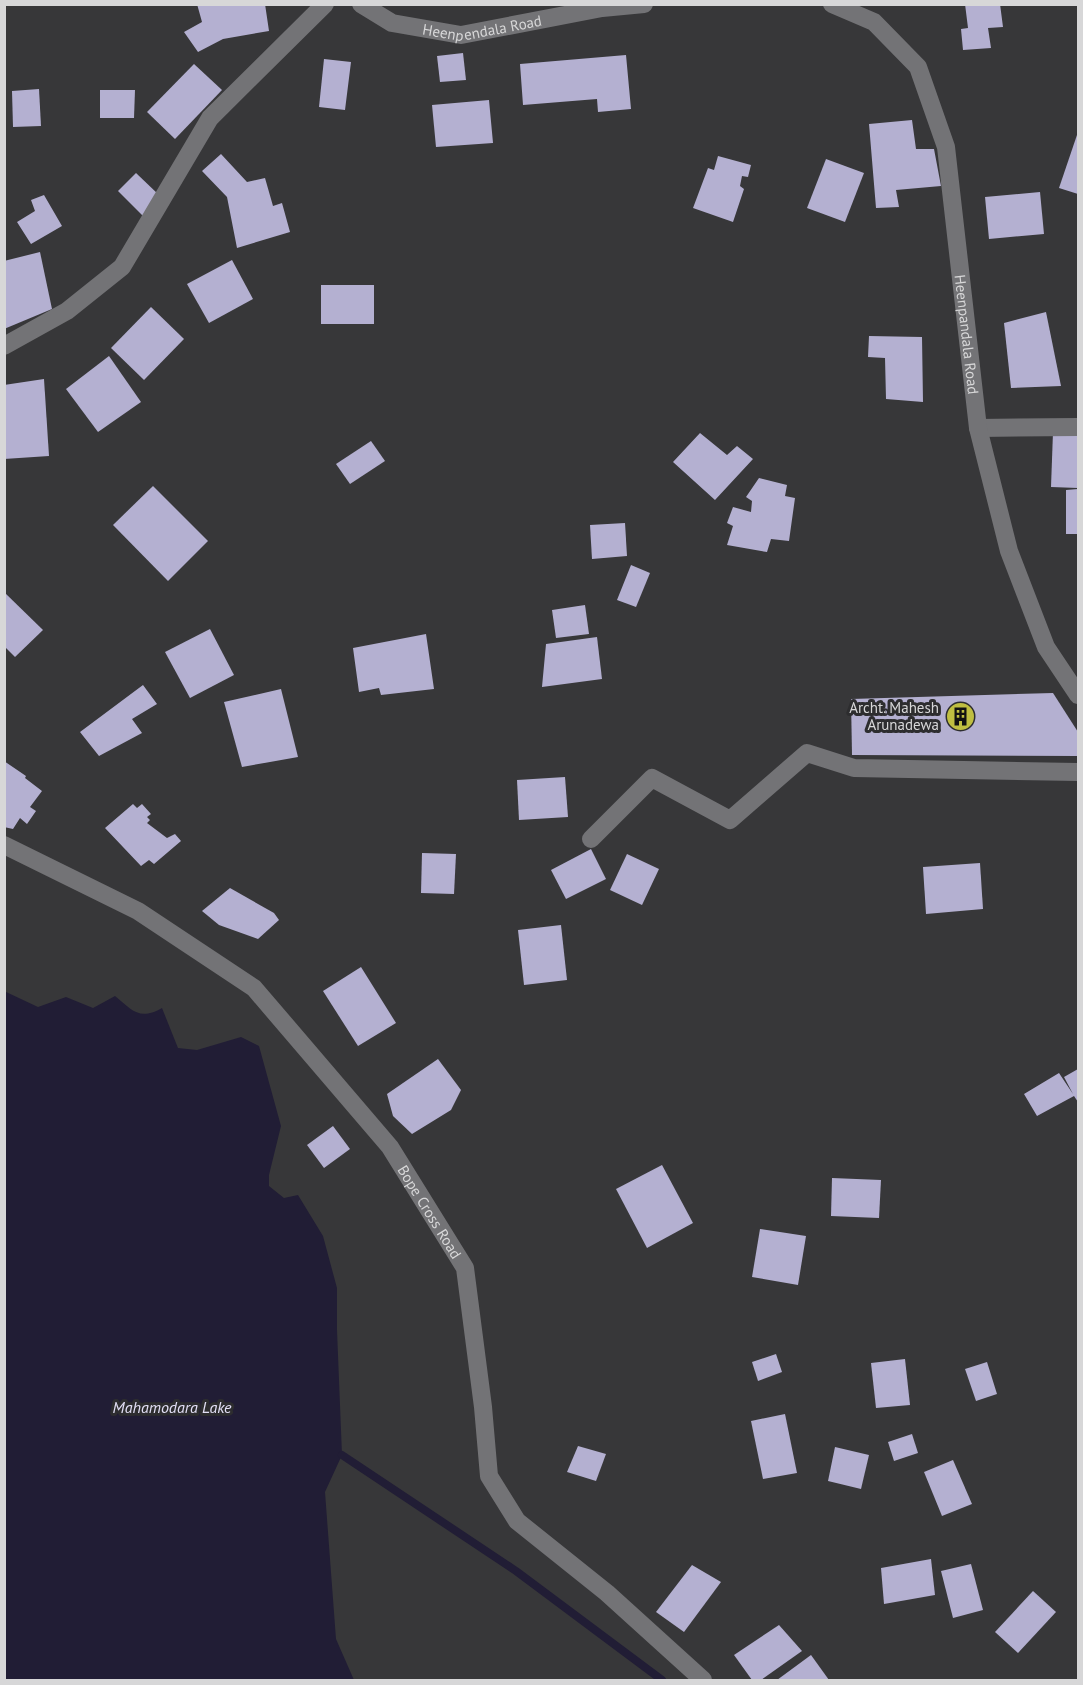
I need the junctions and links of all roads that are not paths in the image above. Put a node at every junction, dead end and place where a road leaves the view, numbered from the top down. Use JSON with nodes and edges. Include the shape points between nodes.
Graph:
{"nodes":[{"id":1,"x":325,"y":4,"type":"edge"},
{"id":2,"x":361,"y":4,"type":"edge"},
{"id":3,"x":644,"y":4,"type":"edge"},
{"id":4,"x":832,"y":4,"type":"edge"},
{"id":5,"x":602,"y":6,"type":"edge"},
{"id":6,"x":4,"y":346,"type":"edge"},
{"id":7,"x":1078,"y":427,"type":"edge"},
{"id":8,"x":978,"y":428,"type":"junction"},
{"id":9,"x":1078,"y":695,"type":"edge"},
{"id":10,"x":1078,"y":772,"type":"edge"},
{"id":11,"x":591,"y":839,"type":"dead end"},
{"id":12,"x":4,"y":844,"type":"edge"},
{"id":13,"x":703,"y":1680,"type":"edge"}],
"edges":[{"from":1,"to":6,"type":"street","via":[[210,117],[122,267],[67,311]]},
{"from":2,"to":5,"type":"street","name":"Heenpendala Road","via":[[392,23],[461,35]]},
{"from":3,"to":5,"type":"street","name":"Heenpendala Road"},
{"from":4,"to":8,"type":"street","name":"Heenpandala Road","via":[[874,22],[918,67],[946,147]]},
{"from":7,"to":8,"type":"street"},
{"from":8,"to":9,"type":"street","name":"Heenpandala Road","via":[[1010,551],[1046,647]]},
{"from":10,"to":11,"type":"street","via":[[854,768],[807,753],[730,820],[652,778]]},
{"from":12,"to":13,"type":"street","name":"Bope Cross Road","via":[[138,911],[254,988],[390,1147],[465,1268],[489,1476],[517,1521],[608,1593]]}]}
